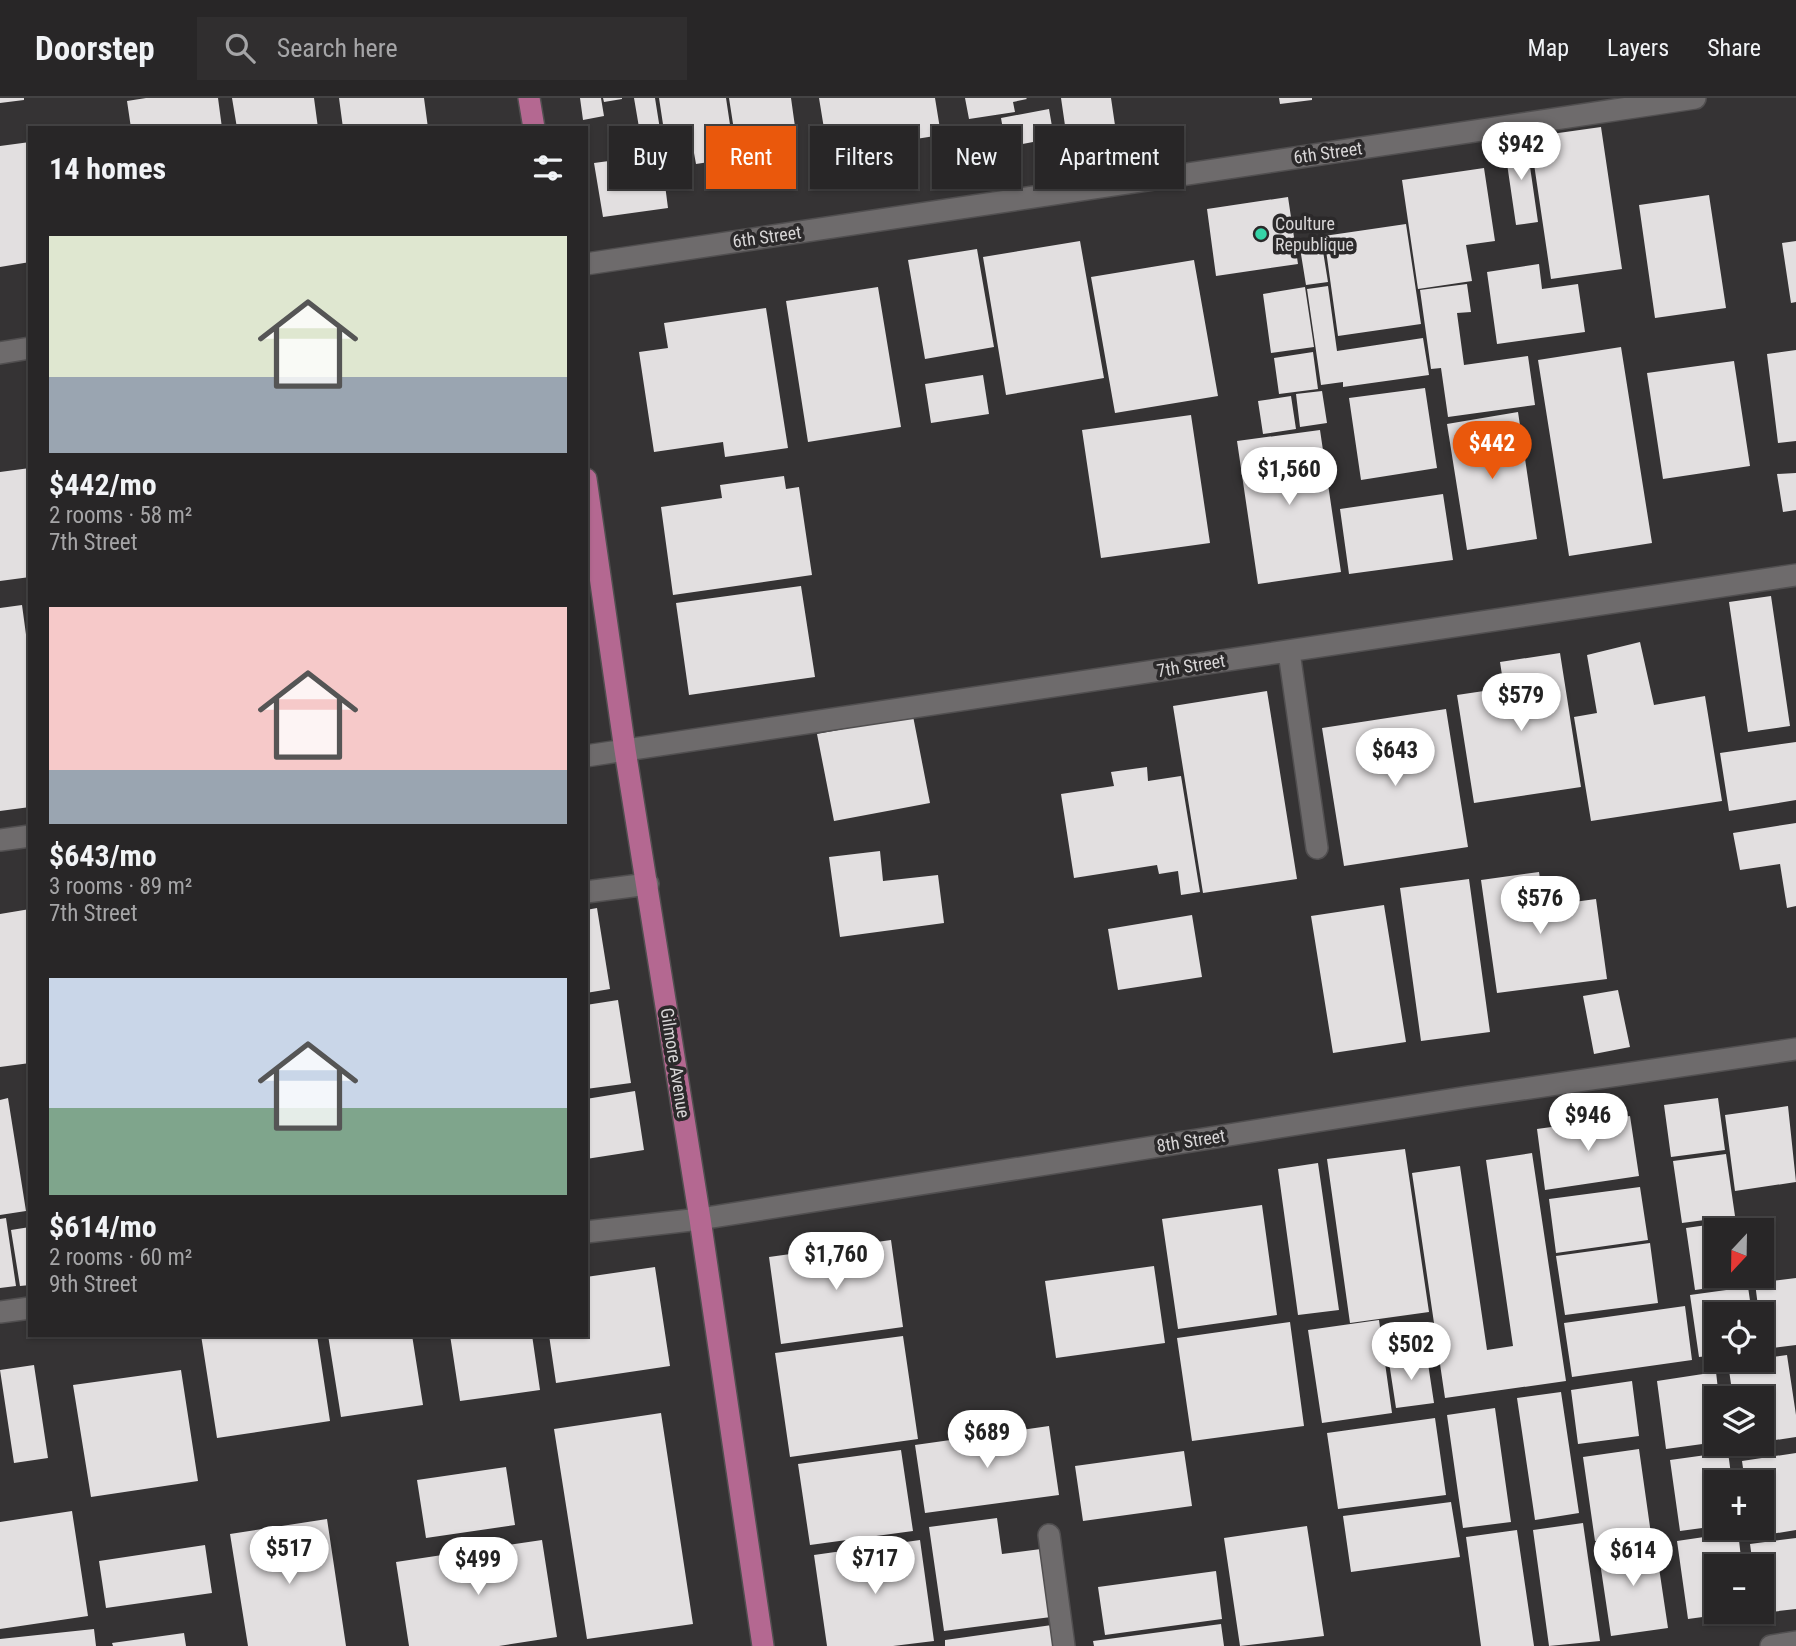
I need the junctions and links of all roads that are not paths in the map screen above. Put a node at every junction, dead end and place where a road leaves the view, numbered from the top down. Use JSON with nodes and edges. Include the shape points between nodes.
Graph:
{"nodes":[{"id":1,"x":529,"y":98,"type":"edge"},
{"id":2,"x":1695,"y":98,"type":"edge"},
{"id":3,"x":534,"y":126,"type":"edge"},
{"id":4,"x":588,"y":264,"type":"edge"},
{"id":5,"x":28,"y":348,"type":"edge"},
{"id":6,"x":0,"y":353,"type":"edge"},
{"id":7,"x":588,"y":494,"type":"edge"},
{"id":8,"x":1796,"y":575,"type":"edge"},
{"id":9,"x":1289,"y":652,"type":"junction"},
{"id":10,"x":625,"y":750,"type":"junction"},
{"id":11,"x":588,"y":756,"type":"edge"},
{"id":12,"x":28,"y":836,"type":"edge"},
{"id":13,"x":0,"y":841,"type":"edge"},
{"id":14,"x":1317,"y":848,"type":"dead end"},
{"id":15,"x":648,"y":884,"type":"junction"},
{"id":16,"x":588,"y":892,"type":"edge"},
{"id":17,"x":1796,"y":1049,"type":"edge"},
{"id":18,"x":700,"y":1219,"type":"junction"},
{"id":19,"x":588,"y":1232,"type":"edge"},
{"id":20,"x":28,"y":1308,"type":"edge"},
{"id":21,"x":0,"y":1312,"type":"edge"},
{"id":22,"x":1049,"y":1535,"type":"dead end"},
{"id":23,"x":1796,"y":1642,"type":"edge"},
{"id":24,"x":763,"y":1646,"type":"edge"},
{"id":25,"x":1064,"y":1646,"type":"edge"},
{"id":26,"x":1771,"y":1646,"type":"edge"}],
"edges":[{"from":1,"to":3,"type":"main road"},
{"from":2,"to":4,"type":"street","name":"6th Street"},
{"from":5,"to":6,"type":"street"},
{"from":7,"to":10,"type":"main road","name":"Gilmore Avenue"},
{"from":8,"to":9,"type":"street","name":"7th Street"},
{"from":9,"to":10,"type":"street","name":"7th Street"},
{"from":9,"to":14,"type":"street"},
{"from":10,"to":11,"type":"street","name":"7th Street"},
{"from":10,"to":15,"type":"main road","name":"Gilmore Avenue"},
{"from":12,"to":13,"type":"street"},
{"from":15,"to":16,"type":"street"},
{"from":15,"to":18,"type":"main road","name":"Gilmore Avenue"},
{"from":17,"to":18,"type":"street","name":"8th Street"},
{"from":18,"to":19,"type":"street","name":"8th Street"},
{"from":18,"to":24,"type":"main road","name":"Gilmore Avenue"},
{"from":20,"to":21,"type":"street"},
{"from":22,"to":25,"type":"street"},
{"from":23,"to":26,"type":"street"}]}
